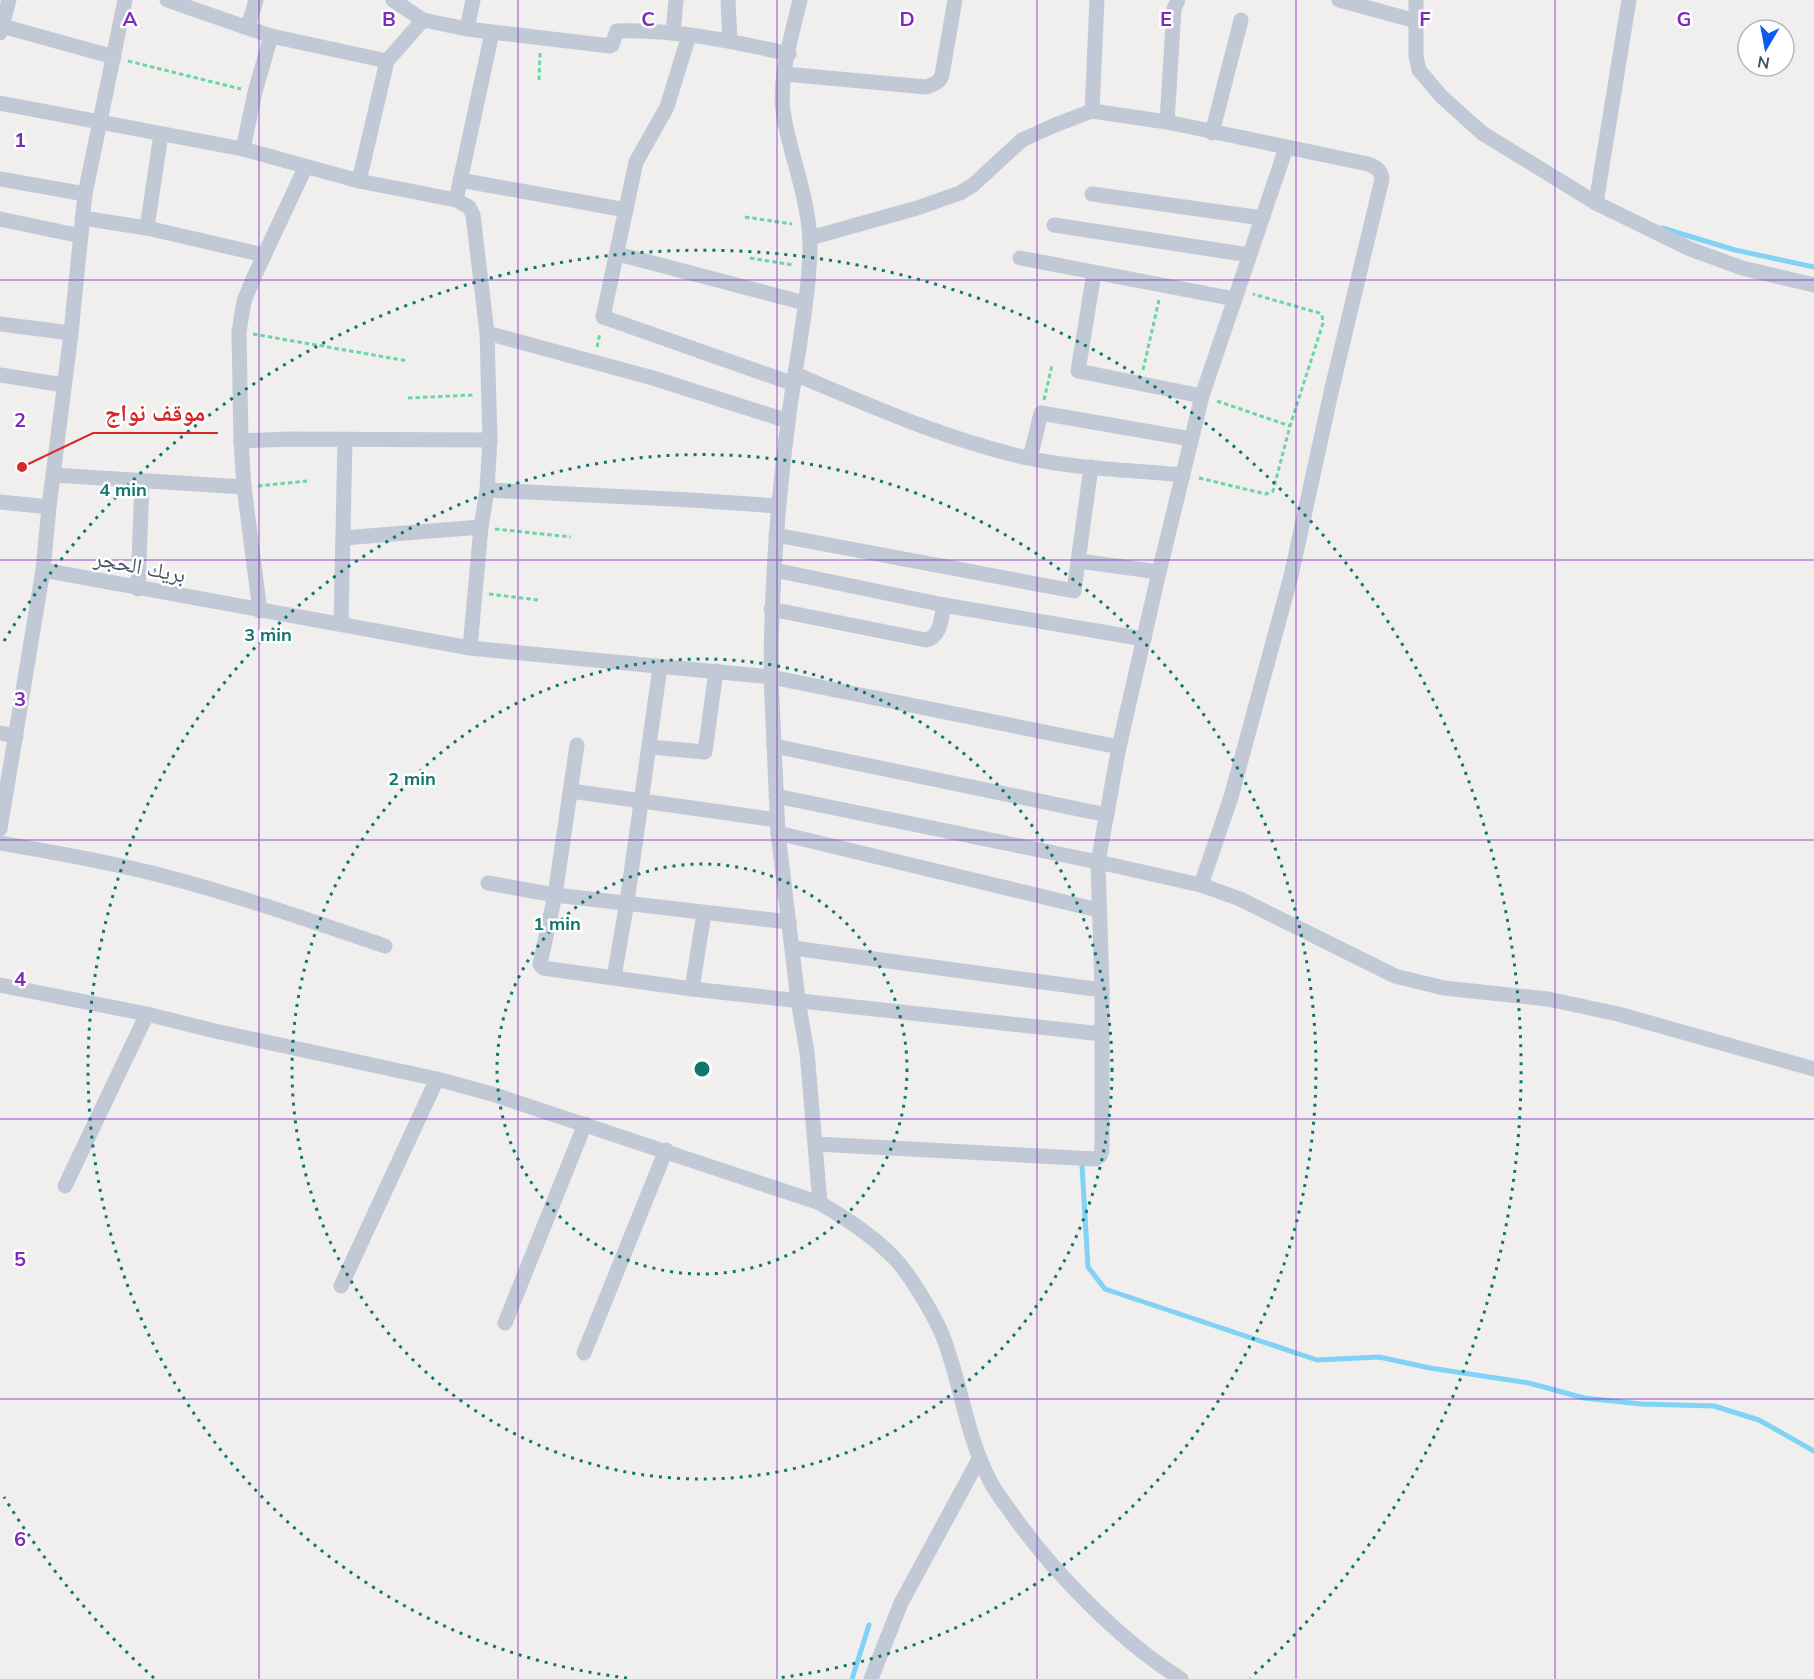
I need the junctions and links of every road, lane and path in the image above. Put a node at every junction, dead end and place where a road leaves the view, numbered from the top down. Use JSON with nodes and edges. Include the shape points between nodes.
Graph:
{"nodes":[{"id":1,"x":9,"y":0,"type":"edge"},
{"id":2,"x":125,"y":0,"type":"edge"},
{"id":3,"x":167,"y":0,"type":"edge"},
{"id":4,"x":256,"y":0,"type":"edge"},
{"id":5,"x":393,"y":0,"type":"edge"},
{"id":6,"x":473,"y":0,"type":"edge"},
{"id":7,"x":676,"y":0,"type":"edge"},
{"id":8,"x":728,"y":0,"type":"edge"},
{"id":9,"x":800,"y":0,"type":"edge"},
{"id":10,"x":955,"y":0,"type":"edge"},
{"id":11,"x":1097,"y":0,"type":"edge"},
{"id":12,"x":1178,"y":0,"type":"edge"},
{"id":13,"x":1339,"y":0,"type":"edge"},
{"id":14,"x":1416,"y":0,"type":"edge"},
{"id":15,"x":1629,"y":0,"type":"edge"},
{"id":16,"x":423,"y":20,"type":"junction"},
{"id":17,"x":1241,"y":20,"type":"dead end"},
{"id":18,"x":1416,"y":21,"type":"junction"},
{"id":19,"x":248,"y":27,"type":"junction"},
{"id":20,"x":467,"y":29,"type":"junction"},
{"id":21,"x":1,"y":30,"type":"edge"},
{"id":22,"x":492,"y":33,"type":"junction"},
{"id":23,"x":673,"y":33,"type":"junction"},
{"id":24,"x":689,"y":35,"type":"junction"},
{"id":25,"x":271,"y":36,"type":"junction"},
{"id":26,"x":542,"y":39,"type":"junction"},
{"id":27,"x":729,"y":41,"type":"junction"},
{"id":28,"x":789,"y":54,"type":"junction"},
{"id":29,"x":114,"y":57,"type":"junction"},
{"id":30,"x":387,"y":61,"type":"junction"},
{"id":31,"x":785,"y":74,"type":"junction"},
{"id":32,"x":538,"y":80,"type":"dead end"},
{"id":33,"x":255,"y":92,"type":"junction"},
{"id":34,"x":0,"y":103,"type":"edge"},
{"id":35,"x":1092,"y":111,"type":"junction"},
{"id":36,"x":1167,"y":122,"type":"junction"},
{"id":37,"x":101,"y":123,"type":"junction"},
{"id":38,"x":1212,"y":133,"type":"junction"},
{"id":39,"x":161,"y":134,"type":"junction"},
{"id":40,"x":1286,"y":148,"type":"junction"},
{"id":41,"x":243,"y":149,"type":"junction"},
{"id":42,"x":305,"y":168,"type":"junction"},
{"id":43,"x":0,"y":179,"type":"edge"},
{"id":44,"x":460,"y":180,"type":"junction"},
{"id":45,"x":359,"y":182,"type":"junction"},
{"id":46,"x":85,"y":194,"type":"junction"},
{"id":47,"x":1092,"y":194,"type":"dead end"},
{"id":48,"x":456,"y":200,"type":"junction"},
{"id":49,"x":1596,"y":203,"type":"junction"},
{"id":50,"x":626,"y":210,"type":"junction"},
{"id":51,"x":745,"y":217,"type":"dead end"},
{"id":52,"x":82,"y":218,"type":"junction"},
{"id":53,"x":1262,"y":218,"type":"junction"},
{"id":54,"x":0,"y":219,"type":"edge"},
{"id":55,"x":1054,"y":225,"type":"dead end"},
{"id":56,"x":147,"y":228,"type":"junction"},
{"id":57,"x":809,"y":232,"type":"junction"},
{"id":58,"x":81,"y":236,"type":"junction"},
{"id":59,"x":618,"y":254,"type":"junction"},
{"id":60,"x":264,"y":255,"type":"junction"},
{"id":61,"x":1249,"y":255,"type":"junction"},
{"id":62,"x":750,"y":258,"type":"dead end"},
{"id":63,"x":1020,"y":258,"type":"dead end"},
{"id":64,"x":809,"y":268,"type":"junction"},
{"id":65,"x":1094,"y":273,"type":"junction"},
{"id":66,"x":1814,"y":285,"type":"edge"},
{"id":67,"x":1162,"y":286,"type":"junction"},
{"id":68,"x":1236,"y":295,"type":"junction"},
{"id":69,"x":805,"y":303,"type":"junction"},
{"id":70,"x":603,"y":317,"type":"junction"},
{"id":71,"x":0,"y":324,"type":"edge"},
{"id":72,"x":239,"y":332,"type":"junction"},
{"id":73,"x":71,"y":333,"type":"junction"},
{"id":74,"x":488,"y":333,"type":"junction"},
{"id":75,"x":408,"y":361,"type":"dead end"},
{"id":76,"x":594,"y":361,"type":"junction"},
{"id":77,"x":1052,"y":365,"type":"dead end"},
{"id":78,"x":0,"y":375,"type":"edge"},
{"id":79,"x":794,"y":379,"type":"junction"},
{"id":80,"x":1140,"y":383,"type":"junction"},
{"id":81,"x":64,"y":385,"type":"junction"},
{"id":82,"x":490,"y":394,"type":"junction"},
{"id":83,"x":1202,"y":396,"type":"junction"},
{"id":84,"x":408,"y":398,"type":"dead end"},
{"id":85,"x":1041,"y":413,"type":"junction"},
{"id":86,"x":788,"y":421,"type":"junction"},
{"id":87,"x":1290,"y":426,"type":"junction"},
{"id":88,"x":1191,"y":439,"type":"junction"},
{"id":89,"x":345,"y":440,"type":"junction"},
{"id":90,"x":490,"y":440,"type":"junction"},
{"id":91,"x":241,"y":441,"type":"junction"},
{"id":92,"x":1030,"y":458,"type":"junction"},
{"id":93,"x":1091,"y":467,"type":"junction"},
{"id":94,"x":53,"y":475,"type":"junction"},
{"id":95,"x":1182,"y":475,"type":"junction"},
{"id":96,"x":306,"y":481,"type":"dead end"},
{"id":97,"x":142,"y":482,"type":"junction"},
{"id":98,"x":244,"y":487,"type":"junction"},
{"id":99,"x":487,"y":490,"type":"junction"},
{"id":100,"x":0,"y":502,"type":"edge"},
{"id":101,"x":778,"y":506,"type":"junction"},
{"id":102,"x":49,"y":507,"type":"junction"},
{"id":103,"x":481,"y":527,"type":"junction"},
{"id":104,"x":776,"y":535,"type":"junction"},
{"id":105,"x":571,"y":537,"type":"dead end"},
{"id":106,"x":343,"y":538,"type":"junction"},
{"id":107,"x":1079,"y":561,"type":"junction"},
{"id":108,"x":43,"y":570,"type":"junction"},
{"id":109,"x":774,"y":570,"type":"junction"},
{"id":110,"x":1159,"y":572,"type":"junction"},
{"id":111,"x":138,"y":589,"type":"junction"},
{"id":112,"x":474,"y":592,"type":"junction"},
{"id":113,"x":538,"y":600,"type":"dead end"},
{"id":114,"x":944,"y":605,"type":"junction"},
{"id":115,"x":771,"y":609,"type":"junction"},
{"id":116,"x":260,"y":611,"type":"junction"},
{"id":117,"x":341,"y":624,"type":"junction"},
{"id":118,"x":1144,"y":639,"type":"junction"},
{"id":119,"x":470,"y":648,"type":"junction"},
{"id":120,"x":660,"y":667,"type":"junction"},
{"id":121,"x":716,"y":671,"type":"junction"},
{"id":122,"x":771,"y":677,"type":"junction"},
{"id":123,"x":8,"y":734,"type":"edge"},
{"id":124,"x":577,"y":745,"type":"dead end"},
{"id":125,"x":774,"y":746,"type":"junction"},
{"id":126,"x":650,"y":747,"type":"junction"},
{"id":127,"x":1119,"y":747,"type":"junction"},
{"id":128,"x":571,"y":791,"type":"junction"},
{"id":129,"x":776,"y":796,"type":"junction"},
{"id":130,"x":642,"y":800,"type":"junction"},
{"id":131,"x":2,"y":802,"type":"edge"},
{"id":132,"x":1107,"y":815,"type":"junction"},
{"id":133,"x":777,"y":826,"type":"junction"},
{"id":134,"x":0,"y":829,"type":"edge"},
{"id":135,"x":0,"y":843,"type":"edge"},
{"id":136,"x":1098,"y":862,"type":"junction"},
{"id":137,"x":488,"y":883,"type":"dead end"},
{"id":138,"x":1201,"y":885,"type":"junction"},
{"id":139,"x":555,"y":895,"type":"junction"},
{"id":140,"x":627,"y":903,"type":"junction"},
{"id":141,"x":1098,"y":910,"type":"junction"},
{"id":142,"x":704,"y":913,"type":"junction"},
{"id":143,"x":789,"y":922,"type":"junction"},
{"id":144,"x":385,"y":946,"type":"dead end"},
{"id":145,"x":793,"y":948,"type":"junction"},
{"id":146,"x":614,"y":977,"type":"junction"},
{"id":147,"x":0,"y":985,"type":"edge"},
{"id":148,"x":692,"y":989,"type":"junction"},
{"id":149,"x":1102,"y":990,"type":"junction"},
{"id":150,"x":798,"y":1000,"type":"junction"},
{"id":151,"x":147,"y":1014,"type":"junction"},
{"id":152,"x":1102,"y":1034,"type":"junction"},
{"id":153,"x":1814,"y":1069,"type":"edge"},
{"id":154,"x":437,"y":1079,"type":"junction"},
{"id":155,"x":585,"y":1124,"type":"junction"},
{"id":156,"x":816,"y":1144,"type":"junction"},
{"id":157,"x":666,"y":1150,"type":"junction"},
{"id":158,"x":65,"y":1186,"type":"dead end"},
{"id":159,"x":820,"y":1203,"type":"junction"},
{"id":160,"x":341,"y":1286,"type":"dead end"},
{"id":161,"x":505,"y":1323,"type":"dead end"},
{"id":162,"x":584,"y":1353,"type":"dead end"},
{"id":163,"x":979,"y":1459,"type":"junction"},
{"id":164,"x":871,"y":1679,"type":"edge"},
{"id":165,"x":1181,"y":1679,"type":"edge"}],
"edges":[{"from":1,"to":21,"type":"street"},
{"from":2,"to":29,"type":"street"},
{"from":3,"to":19,"type":"street"},
{"from":4,"to":19,"type":"street"},
{"from":5,"to":16,"type":"street"},
{"from":6,"to":20,"type":"street"},
{"from":7,"to":23,"type":"street"},
{"from":8,"to":27,"type":"street"},
{"from":9,"to":28,"type":"street"},
{"from":10,"to":31,"type":"street","via":[[942,75],[933,85]]},
{"from":11,"to":35,"type":"street"},
{"from":12,"to":36,"type":"street","via":[[1174,9]]},
{"from":13,"to":18,"type":"street"},
{"from":14,"to":18,"type":"street"},
{"from":15,"to":49,"type":"street"},
{"from":16,"to":20,"type":"street"},
{"from":16,"to":30,"type":"street"},
{"from":17,"to":38,"type":"street"},
{"from":18,"to":49,"type":"street","via":[[1419,70],[1441,96],[1482,134]]},
{"from":19,"to":25,"type":"street"},
{"from":20,"to":22,"type":"street"},
{"from":21,"to":29,"type":"street"},
{"from":22,"to":26,"type":"street"},
{"from":22,"to":44,"type":"street"},
{"from":23,"to":24,"type":"street"},
{"from":23,"to":26,"type":"street","via":[[617,31],[610,46]]},
{"from":24,"to":27,"type":"street"},
{"from":24,"to":50,"type":"street","via":[[667,107],[636,162]]},
{"from":25,"to":30,"type":"street"},
{"from":25,"to":33,"type":"street"},
{"from":26,"to":32,"type":"path"},
{"from":27,"to":28,"type":"street"},
{"from":28,"to":31,"type":"street"},
{"from":29,"to":33,"type":"path"},
{"from":29,"to":37,"type":"street"},
{"from":30,"to":45,"type":"street"},
{"from":31,"to":57,"type":"street","via":[[784,116]]},
{"from":33,"to":41,"type":"street"},
{"from":34,"to":37,"type":"street"},
{"from":35,"to":36,"type":"street"},
{"from":35,"to":57,"type":"street","via":[[1023,140],[960,193],[916,208]]},
{"from":36,"to":38,"type":"street"},
{"from":37,"to":39,"type":"street"},
{"from":37,"to":46,"type":"street"},
{"from":38,"to":40,"type":"street"},
{"from":39,"to":41,"type":"street"},
{"from":39,"to":56,"type":"street"},
{"from":40,"to":53,"type":"street"},
{"from":40,"to":138,"type":"street","via":[[1368,164],[1379,170],[1382,178],[1291,576],[1231,797]]},
{"from":41,"to":42,"type":"street"},
{"from":42,"to":45,"type":"street"},
{"from":42,"to":60,"type":"street"},
{"from":43,"to":46,"type":"street"},
{"from":44,"to":48,"type":"street"},
{"from":44,"to":50,"type":"street"},
{"from":45,"to":48,"type":"street"},
{"from":46,"to":52,"type":"street"},
{"from":47,"to":53,"type":"street"},
{"from":48,"to":74,"type":"street","via":[[470,207],[473,215]]},
{"from":49,"to":66,"type":"street","via":[[1715,259]]},
{"from":50,"to":59,"type":"street"},
{"from":51,"to":57,"type":"path"},
{"from":52,"to":56,"type":"street"},
{"from":52,"to":58,"type":"street"},
{"from":53,"to":61,"type":"street"},
{"from":54,"to":58,"type":"street"},
{"from":55,"to":61,"type":"street"},
{"from":56,"to":60,"type":"street"},
{"from":57,"to":64,"type":"street"},
{"from":58,"to":73,"type":"street"},
{"from":59,"to":69,"type":"street"},
{"from":59,"to":70,"type":"street"},
{"from":60,"to":72,"type":"street","via":[[244,301]]},
{"from":61,"to":68,"type":"street"},
{"from":62,"to":64,"type":"path"},
{"from":63,"to":65,"type":"street"},
{"from":64,"to":69,"type":"street"},
{"from":65,"to":67,"type":"street"},
{"from":65,"to":80,"type":"street","via":[[1078,371]]},
{"from":67,"to":68,"type":"street"},
{"from":67,"to":80,"type":"path"},
{"from":68,"to":83,"type":"street"},
{"from":68,"to":87,"type":"path","via":[[1314,311],[1323,319]]},
{"from":69,"to":79,"type":"street"},
{"from":70,"to":76,"type":"path"},
{"from":70,"to":79,"type":"street"},
{"from":71,"to":73,"type":"street"},
{"from":72,"to":75,"type":"path"},
{"from":72,"to":91,"type":"street"},
{"from":73,"to":81,"type":"street"},
{"from":74,"to":76,"type":"street"},
{"from":74,"to":82,"type":"street"},
{"from":76,"to":86,"type":"street"},
{"from":77,"to":85,"type":"path"},
{"from":78,"to":81,"type":"street"},
{"from":79,"to":86,"type":"street"},
{"from":79,"to":92,"type":"street","via":[[964,440]]},
{"from":80,"to":83,"type":"street"},
{"from":81,"to":94,"type":"street"},
{"from":82,"to":84,"type":"path"},
{"from":82,"to":90,"type":"street"},
{"from":83,"to":87,"type":"path"},
{"from":83,"to":88,"type":"street"},
{"from":85,"to":88,"type":"street"},
{"from":85,"to":92,"type":"street"},
{"from":86,"to":101,"type":"street"},
{"from":87,"to":95,"type":"path","via":[[1275,488],[1270,493]]},
{"from":88,"to":95,"type":"street"},
{"from":89,"to":90,"type":"street"},
{"from":89,"to":91,"type":"street"},
{"from":89,"to":106,"type":"street"},
{"from":90,"to":99,"type":"street"},
{"from":91,"to":98,"type":"street"},
{"from":92,"to":93,"type":"street"},
{"from":93,"to":95,"type":"street"},
{"from":93,"to":107,"type":"street"},
{"from":94,"to":97,"type":"street"},
{"from":94,"to":102,"type":"street"},
{"from":95,"to":110,"type":"street"},
{"from":96,"to":98,"type":"path"},
{"from":97,"to":98,"type":"street"},
{"from":97,"to":111,"type":"street"},
{"from":98,"to":116,"type":"street"},
{"from":99,"to":101,"type":"street"},
{"from":99,"to":103,"type":"street"},
{"from":100,"to":102,"type":"street"},
{"from":101,"to":104,"type":"street"},
{"from":102,"to":108,"type":"street"},
{"from":103,"to":105,"type":"path"},
{"from":103,"to":106,"type":"street"},
{"from":103,"to":112,"type":"street"},
{"from":104,"to":107,"type":"street","via":[[1074,591]]},
{"from":104,"to":109,"type":"street"},
{"from":106,"to":117,"type":"street"},
{"from":107,"to":110,"type":"street"},
{"from":108,"to":111,"type":"street","name":"بريك الحجر"},
{"from":108,"to":123,"type":"street"},
{"from":109,"to":114,"type":"street"},
{"from":109,"to":115,"type":"street"},
{"from":110,"to":118,"type":"street"},
{"from":111,"to":116,"type":"street","name":"بريك الحجر"},
{"from":112,"to":113,"type":"path"},
{"from":112,"to":119,"type":"street"},
{"from":114,"to":115,"type":"street","via":[[937,633],[930,640]]},
{"from":114,"to":118,"type":"street"},
{"from":115,"to":122,"type":"street"},
{"from":116,"to":117,"type":"street","name":"بريك الحجر"},
{"from":117,"to":119,"type":"street","name":"بريك الحجر"},
{"from":118,"to":127,"type":"street"},
{"from":119,"to":120,"type":"street","name":"بريك الحجر"},
{"from":120,"to":121,"type":"street","name":"بريك الحجر"},
{"from":120,"to":126,"type":"street"},
{"from":121,"to":122,"type":"street","name":"بريك الحجر"},
{"from":121,"to":126,"type":"street","via":[[705,752]]},
{"from":122,"to":125,"type":"street"},
{"from":122,"to":127,"type":"street","name":"بريك الحجر"},
{"from":123,"to":131,"type":"street"},
{"from":124,"to":128,"type":"street"},
{"from":125,"to":129,"type":"street"},
{"from":125,"to":132,"type":"street"},
{"from":126,"to":130,"type":"street"},
{"from":127,"to":132,"type":"street"},
{"from":128,"to":130,"type":"street"},
{"from":128,"to":139,"type":"street"},
{"from":129,"to":133,"type":"street"},
{"from":129,"to":136,"type":"street"},
{"from":130,"to":133,"type":"street"},
{"from":130,"to":140,"type":"street"},
{"from":131,"to":134,"type":"street"},
{"from":132,"to":136,"type":"street"},
{"from":133,"to":141,"type":"street"},
{"from":133,"to":143,"type":"street"},
{"from":135,"to":144,"type":"street","via":[[169,877]]},
{"from":136,"to":138,"type":"street"},
{"from":136,"to":141,"type":"street"},
{"from":137,"to":139,"type":"street"},
{"from":138,"to":153,"type":"street","via":[[1240,899],[1395,976],[1421,984],[1548,999],[1618,1014]]},
{"from":139,"to":140,"type":"street"},
{"from":139,"to":146,"type":"street","via":[[540,966]]},
{"from":140,"to":142,"type":"street"},
{"from":140,"to":146,"type":"street"},
{"from":141,"to":149,"type":"street"},
{"from":142,"to":143,"type":"street"},
{"from":142,"to":148,"type":"street"},
{"from":143,"to":145,"type":"street"},
{"from":145,"to":149,"type":"street"},
{"from":145,"to":150,"type":"street"},
{"from":146,"to":148,"type":"street"},
{"from":147,"to":151,"type":"street"},
{"from":148,"to":150,"type":"street"},
{"from":149,"to":152,"type":"street"},
{"from":150,"to":152,"type":"street"},
{"from":150,"to":156,"type":"street"},
{"from":151,"to":154,"type":"street"},
{"from":151,"to":158,"type":"street"},
{"from":152,"to":156,"type":"street","via":[[1102,1151],[1095,1159]]},
{"from":154,"to":155,"type":"street"},
{"from":154,"to":160,"type":"street"},
{"from":155,"to":157,"type":"street"},
{"from":155,"to":161,"type":"street"},
{"from":156,"to":159,"type":"street"},
{"from":157,"to":159,"type":"street"},
{"from":157,"to":162,"type":"street"},
{"from":159,"to":163,"type":"street","via":[[853,1224],[897,1261],[929,1309],[945,1341]]},
{"from":163,"to":164,"type":"street","via":[[901,1603]]},
{"from":163,"to":165,"type":"street","via":[[1027,1535],[1063,1576],[1157,1664]]}]}
